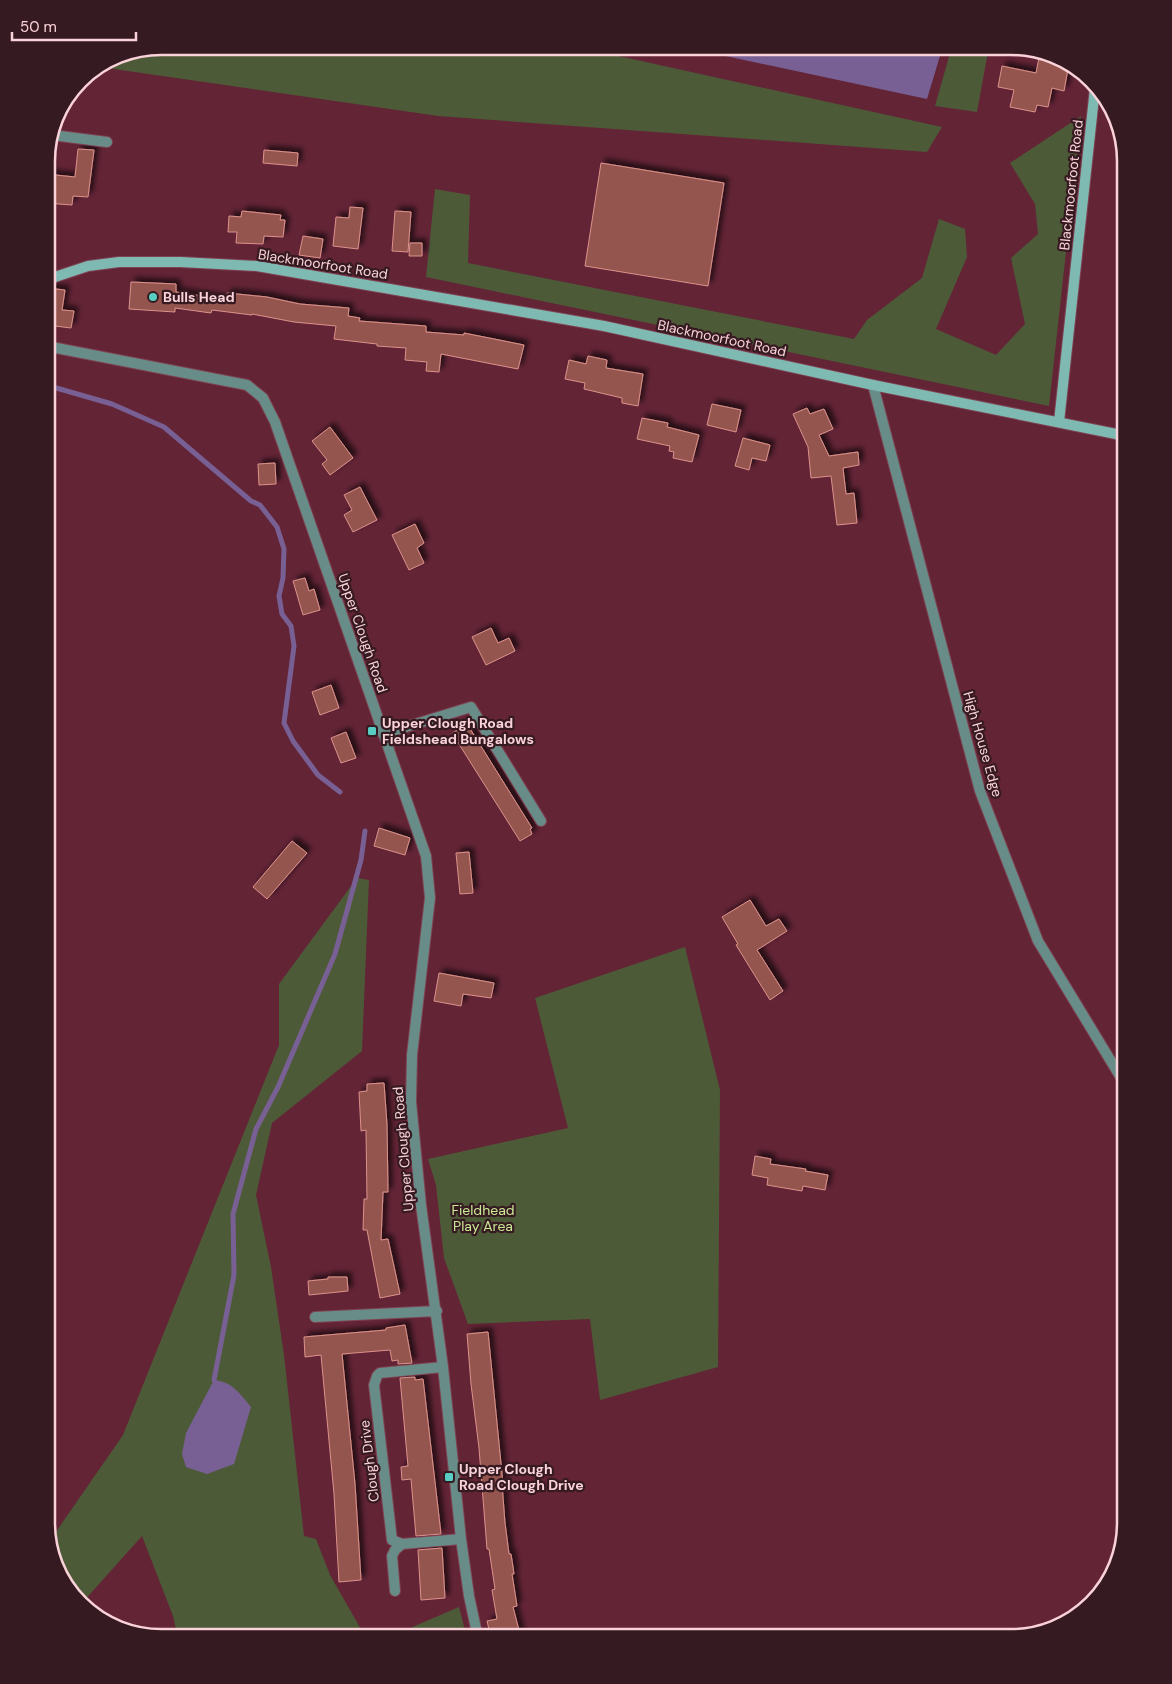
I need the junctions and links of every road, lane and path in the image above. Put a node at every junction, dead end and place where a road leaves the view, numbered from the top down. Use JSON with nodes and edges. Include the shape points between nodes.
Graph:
{"nodes":[{"id":1,"x":1094,"y":96,"type":"edge"},
{"id":2,"x":58,"y":136,"type":"edge"},
{"id":3,"x":107,"y":142,"type":"dead end"},
{"id":4,"x":55,"y":277,"type":"edge"},
{"id":5,"x":55,"y":348,"type":"edge"},
{"id":6,"x":873,"y":385,"type":"junction"},
{"id":7,"x":1059,"y":422,"type":"junction"},
{"id":8,"x":1117,"y":434,"type":"edge"},
{"id":9,"x":383,"y":734,"type":"junction"},
{"id":10,"x":541,"y":821,"type":"dead end"},
{"id":11,"x":1117,"y":1071,"type":"edge"},
{"id":12,"x":437,"y":1311,"type":"junction"},
{"id":13,"x":315,"y":1317,"type":"dead end"},
{"id":14,"x":443,"y":1367,"type":"junction"},
{"id":15,"x":461,"y":1539,"type":"junction"},
{"id":16,"x":402,"y":1544,"type":"junction"},
{"id":17,"x":395,"y":1591,"type":"dead end"},
{"id":18,"x":476,"y":1629,"type":"edge"}],
"edges":[{"from":1,"to":7,"type":"street","name":"Blackmoorfoot Road"},
{"from":2,"to":3,"type":"street"},
{"from":4,"to":6,"type":"street","name":"Blackmoorfoot Road","via":[[88,266],[119,262],[257,266],[604,326]]},
{"from":5,"to":9,"type":"street","name":"Upper Clough Road","via":[[247,385],[263,398],[275,422]]},
{"from":6,"to":7,"type":"street","name":"Blackmoorfoot Road"},
{"from":6,"to":11,"type":"street","name":"High House Edge","via":[[980,791],[1038,941]]},
{"from":7,"to":8,"type":"street"},
{"from":9,"to":10,"type":"street","via":[[471,707]]},
{"from":9,"to":12,"type":"street","name":"Upper Clough Road","via":[[426,856],[430,898],[412,1055],[411,1102],[421,1205]]},
{"from":12,"to":13,"type":"street"},
{"from":12,"to":14,"type":"street","name":"Upper Clough Road"},
{"from":14,"to":15,"type":"street","name":"Upper Clough Road"},
{"from":14,"to":16,"type":"street","name":"Clough Drive","via":[[380,1373],[374,1384],[392,1540]]},
{"from":15,"to":16,"type":"street"},
{"from":15,"to":18,"type":"street","name":"Upper Clough Road"},
{"from":16,"to":17,"type":"street","via":[[392,1556]]}]}
